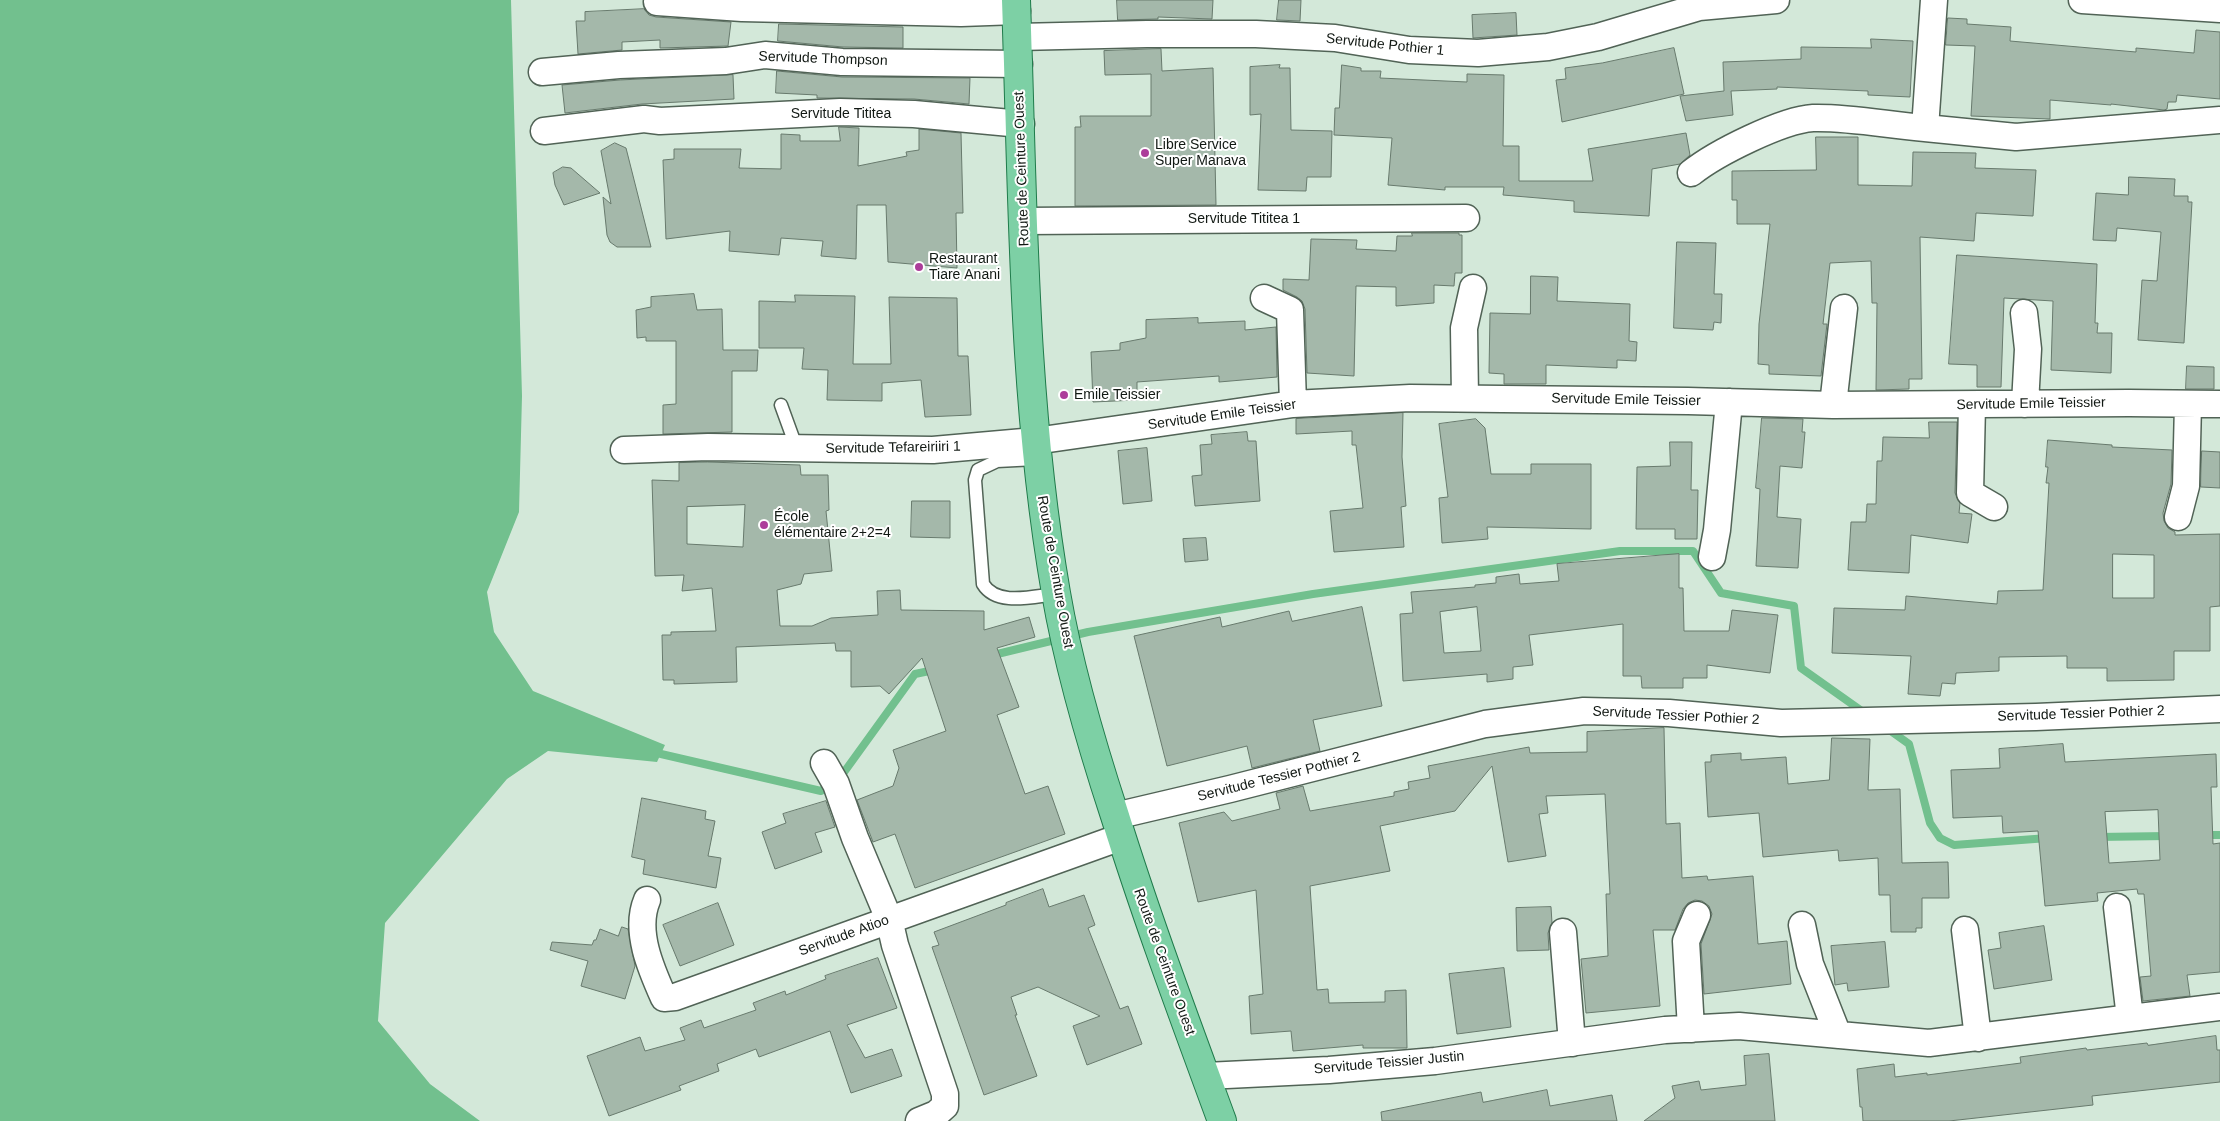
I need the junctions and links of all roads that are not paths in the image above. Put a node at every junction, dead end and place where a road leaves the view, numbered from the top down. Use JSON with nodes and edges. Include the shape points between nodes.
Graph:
{"nodes":[{"id":1,"x":1776,"y":0,"type":"edge"},
{"id":2,"x":1934,"y":0,"type":"edge"},
{"id":3,"x":2082,"y":0,"type":"edge"},
{"id":4,"x":657,"y":2,"type":"dead end"},
{"id":5,"x":2220,"y":9,"type":"edge"},
{"id":6,"x":1017,"y":16,"type":"edge"},
{"id":7,"x":1019,"y":64,"type":"junction"},
{"id":8,"x":542,"y":72,"type":"dead end"},
{"id":9,"x":2220,"y":120,"type":"edge"},
{"id":10,"x":1021,"y":124,"type":"junction"},
{"id":11,"x":1925,"y":128,"type":"junction"},
{"id":12,"x":544,"y":131,"type":"dead end"},
{"id":13,"x":1691,"y":173,"type":"dead end"},
{"id":14,"x":1466,"y":218,"type":"dead end"},
{"id":15,"x":1023,"y":221,"type":"junction"},
{"id":16,"x":1264,"y":298,"type":"dead end"},
{"id":17,"x":1465,"y":303,"type":"dead end"},
{"id":18,"x":1844,"y":308,"type":"dead end"},
{"id":19,"x":2024,"y":313,"type":"dead end"},
{"id":20,"x":1465,"y":398,"type":"junction"},
{"id":21,"x":1729,"y":402,"type":"junction"},
{"id":22,"x":1293,"y":404,"type":"junction"},
{"id":23,"x":2025,"y":404,"type":"junction"},
{"id":24,"x":2188,"y":404,"type":"junction"},
{"id":25,"x":2220,"y":404,"type":"edge"},
{"id":26,"x":781,"y":405,"type":"dead end"},
{"id":27,"x":1833,"y":405,"type":"junction"},
{"id":28,"x":1972,"y":405,"type":"junction"},
{"id":29,"x":797,"y":449,"type":"junction"},
{"id":30,"x":624,"y":450,"type":"dead end"},
{"id":31,"x":1036,"y":450,"type":"junction"},
{"id":32,"x":1994,"y":507,"type":"dead end"},
{"id":33,"x":2178,"y":517,"type":"dead end"},
{"id":34,"x":1712,"y":557,"type":"dead end"},
{"id":35,"x":1056,"y":594,"type":"junction"},
{"id":36,"x":2220,"y":709,"type":"edge"},
{"id":37,"x":824,"y":763,"type":"dead end"},
{"id":38,"x":1118,"y":827,"type":"junction"},
{"id":39,"x":646,"y":900,"type":"dead end"},
{"id":40,"x":2116,"y":907,"type":"dead end"},
{"id":41,"x":1697,"y":915,"type":"dead end"},
{"id":42,"x":889,"y":919,"type":"junction"},
{"id":43,"x":1802,"y":926,"type":"dead end"},
{"id":44,"x":1965,"y":930,"type":"dead end"},
{"id":45,"x":1563,"y":932,"type":"dead end"},
{"id":46,"x":2220,"y":1007,"type":"edge"},
{"id":47,"x":2130,"y":1018,"type":"junction"},
{"id":48,"x":1691,"y":1029,"type":"junction"},
{"id":49,"x":1838,"y":1035,"type":"junction"},
{"id":50,"x":1978,"y":1038,"type":"junction"},
{"id":51,"x":1572,"y":1043,"type":"junction"},
{"id":52,"x":1206,"y":1076,"type":"junction"},
{"id":53,"x":919,"y":1121,"type":"edge"},
{"id":54,"x":1222,"y":1121,"type":"edge"}],
"edges":[{"from":1,"to":6,"type":"street","name":"Servitude Pothier 1","via":[[1699,7],[1598,37],[1548,47],[1478,53],[1409,50],[1335,38],[1147,34]]},
{"from":2,"to":11,"type":"street"},
{"from":3,"to":5,"type":"street"},
{"from":4,"to":6,"type":"street","name":"Servitude Pothier 1","via":[[742,8]]},
{"from":6,"to":7,"type":"main road","name":"Route de Ceinture Ouest"},
{"from":7,"to":8,"type":"street","name":"Servitude Thompson","via":[[842,62],[765,54],[726,61]]},
{"from":7,"to":10,"type":"main road","name":"Route de Ceinture Ouest"},
{"from":9,"to":11,"type":"street","via":[[2016,137]]},
{"from":10,"to":12,"type":"street","name":"Servitude Tititea","via":[[914,114],[840,112],[660,121],[644,119]]},
{"from":10,"to":15,"type":"main road","name":"Route de Ceinture Ouest"},
{"from":11,"to":13,"type":"street","via":[[1811,118],[1787,124],[1748,141],[1706,161]]},
{"from":14,"to":15,"type":"street","name":"Servitude Tititea 1"},
{"from":15,"to":31,"type":"main road","name":"Route de Ceinture Ouest"},
{"from":16,"to":22,"type":"street","via":[[1290,310]]},
{"from":17,"to":20,"type":"street"},
{"from":18,"to":27,"type":"street"},
{"from":19,"to":23,"type":"street","via":[[2028,349]]},
{"from":20,"to":21,"type":"street","name":"Servitude Emile Teissier"},
{"from":20,"to":22,"type":"street","name":"Servitude Emile Teissier"},
{"from":21,"to":27,"type":"street","name":"Servitude Emile Teissier"},
{"from":21,"to":34,"type":"street"},
{"from":22,"to":31,"type":"street","name":"Servitude Emile Teissier"},
{"from":23,"to":24,"type":"street","name":"Servitude Emile Teissier"},
{"from":23,"to":28,"type":"street","name":"Servitude Emile Teissier"},
{"from":24,"to":25,"type":"street","name":"Servitude Emile Teissier"},
{"from":24,"to":33,"type":"street","via":[[2186,486]]},
{"from":26,"to":29,"type":"lane"},
{"from":27,"to":28,"type":"street","name":"Servitude Emile Teissier"},
{"from":28,"to":32,"type":"street","via":[[1970,493]]},
{"from":29,"to":30,"type":"street","name":"Servitude Tefareiriiri 1","via":[[708,447]]},
{"from":29,"to":31,"type":"street","name":"Servitude Tefareiriiri 1"},
{"from":31,"to":35,"type":"main road","name":"Route de Ceinture Ouest"},
{"from":31,"to":35,"type":"lane","via":[[978,470],[975,480],[983,584],[988,592],[1011,598]]},
{"from":35,"to":38,"type":"main road","name":"Route de Ceinture Ouest","via":[[1095,756]]},
{"from":36,"to":38,"type":"street","name":"Servitude Tessier Pothier 2","via":[[1781,723],[1669,713],[1584,711],[1485,724],[1257,782]]},
{"from":37,"to":42,"type":"street","via":[[836,784]]},
{"from":38,"to":42,"type":"street","name":"Servitude Atioo"},
{"from":38,"to":52,"type":"main road","name":"Route de Ceinture Ouest"},
{"from":39,"to":42,"type":"street","name":"Servitude Atioo","via":[[642,911],[644,938],[664,998],[777,961]]},
{"from":40,"to":47,"type":"street"},
{"from":41,"to":48,"type":"street","via":[[1686,941]]},
{"from":42,"to":53,"type":"street","via":[[946,1094],[946,1106]]},
{"from":43,"to":49,"type":"street","via":[[1810,964]]},
{"from":44,"to":50,"type":"street"},
{"from":45,"to":51,"type":"street"},
{"from":46,"to":47,"type":"street","name":"Servitude Teissier Justin"},
{"from":47,"to":50,"type":"street","name":"Servitude Teissier Justin"},
{"from":48,"to":49,"type":"street","name":"Servitude Teissier Justin","via":[[1739,1026]]},
{"from":48,"to":51,"type":"street","name":"Servitude Teissier Justin"},
{"from":49,"to":50,"type":"street","name":"Servitude Teissier Justin","via":[[1929,1043]]},
{"from":51,"to":52,"type":"street","name":"Servitude Teissier Justin","via":[[1435,1061]]},
{"from":52,"to":54,"type":"main road","name":"Route de Ceinture Ouest"}]}
